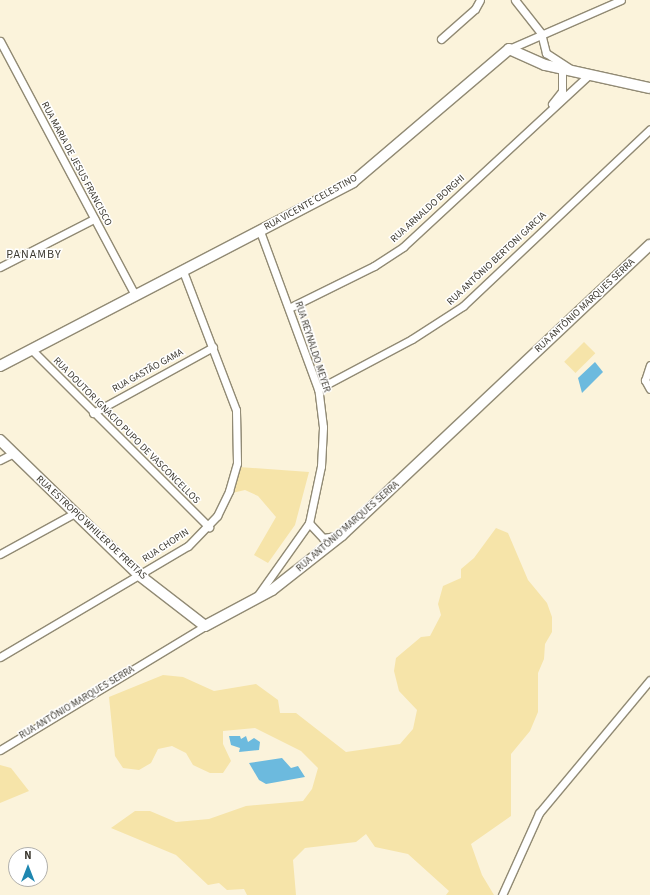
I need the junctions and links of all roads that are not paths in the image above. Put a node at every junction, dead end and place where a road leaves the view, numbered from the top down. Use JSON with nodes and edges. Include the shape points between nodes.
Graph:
{"nodes":[{"id":1,"x":480,"y":0,"type":"edge"},
{"id":2,"x":515,"y":0,"type":"edge"},
{"id":3,"x":609,"y":0,"type":"edge"},
{"id":4,"x":621,"y":0,"type":"edge"},
{"id":5,"x":606,"y":7,"type":"junction"},
{"id":6,"x":541,"y":33,"type":"junction"},
{"id":7,"x":441,"y":39,"type":"dead end"},
{"id":8,"x":0,"y":41,"type":"edge"},
{"id":9,"x":509,"y":49,"type":"junction"},
{"id":10,"x":566,"y":68,"type":"junction"},
{"id":11,"x":589,"y":75,"type":"junction"},
{"id":12,"x":650,"y":88,"type":"edge"},
{"id":13,"x":544,"y":116,"type":"junction"},
{"id":14,"x":650,"y":129,"type":"edge"},
{"id":15,"x":94,"y":219,"type":"junction"},
{"id":16,"x":260,"y":231,"type":"junction"},
{"id":17,"x":650,"y":245,"type":"edge"},
{"id":18,"x":0,"y":267,"type":"edge"},
{"id":19,"x":183,"y":271,"type":"junction"},
{"id":20,"x":135,"y":295,"type":"junction"},
{"id":21,"x":289,"y":308,"type":"junction"},
{"id":22,"x":213,"y":347,"type":"junction"},
{"id":23,"x":31,"y":350,"type":"junction"},
{"id":24,"x":650,"y":365,"type":"edge"},
{"id":25,"x":0,"y":366,"type":"edge"},
{"id":26,"x":318,"y":389,"type":"junction"},
{"id":27,"x":650,"y":389,"type":"edge"},
{"id":28,"x":93,"y":413,"type":"junction"},
{"id":29,"x":0,"y":440,"type":"edge"},
{"id":30,"x":12,"y":454,"type":"junction"},
{"id":31,"x":0,"y":460,"type":"edge"},
{"id":32,"x":75,"y":513,"type":"junction"},
{"id":33,"x":309,"y":523,"type":"junction"},
{"id":34,"x":209,"y":527,"type":"junction"},
{"id":35,"x":342,"y":535,"type":"junction"},
{"id":36,"x":0,"y":554,"type":"edge"},
{"id":37,"x":139,"y":575,"type":"junction"},
{"id":38,"x":254,"y":600,"type":"junction"},
{"id":39,"x":205,"y":626,"type":"junction"},
{"id":40,"x":0,"y":657,"type":"edge"},
{"id":41,"x":650,"y":680,"type":"edge"},
{"id":42,"x":0,"y":750,"type":"edge"},
{"id":43,"x":502,"y":895,"type":"edge"}],
"edges":[{"from":1,"to":7,"type":"street","via":[[475,9]]},
{"from":2,"to":6,"type":"street"},
{"from":3,"to":5,"type":"street"},
{"from":4,"to":5,"type":"street","name":"RUA VICENTE CELESTINO"},
{"from":5,"to":6,"type":"street","name":"RUA VICENTE CELESTINO"},
{"from":6,"to":9,"type":"street","name":"RUA VICENTE CELESTINO"},
{"from":6,"to":10,"type":"street","via":[[546,53]]},
{"from":8,"to":15,"type":"street","name":"RUA MARIA DE JESUS FRANCISCO"},
{"from":9,"to":10,"type":"street"},
{"from":9,"to":16,"type":"street","name":"RUA VICENTE CELESTINO","via":[[353,182]]},
{"from":10,"to":11,"type":"street"},
{"from":10,"to":13,"type":"street","name":"RUA ARNALDO BORGHI","via":[[562,91]]},
{"from":11,"to":12,"type":"street"},
{"from":11,"to":13,"type":"street","name":"RUA ARNALDO BORGHI"},
{"from":13,"to":21,"type":"street","name":"RUA ARNALDO BORGHI","via":[[403,247],[374,266]]},
{"from":14,"to":26,"type":"street","name":"RUA ANTÔNIO BERTONI GARCIA","via":[[463,306],[412,339]]},
{"from":15,"to":18,"type":"street"},
{"from":15,"to":20,"type":"street","name":"RUA MARIA DE JESUS FRANCISCO"},
{"from":16,"to":19,"type":"street","name":"RUA VICENTE CELESTINO"},
{"from":16,"to":21,"type":"street","name":"RUA REYNALDO MEYER"},
{"from":17,"to":35,"type":"street","name":"RUA ANTÔNIO MARQUES SERRA"},
{"from":19,"to":20,"type":"street","name":"RUA VICENTE CELESTINO"},
{"from":19,"to":22,"type":"street","name":"RUA CHOPIN"},
{"from":20,"to":23,"type":"street","name":"RUA VICENTE CELESTINO"},
{"from":21,"to":26,"type":"street","name":"RUA REYNALDO MEYER"},
{"from":22,"to":28,"type":"street","name":"RUA GASTÃO GAMA"},
{"from":22,"to":34,"type":"street","name":"RUA CHOPIN","via":[[236,410],[238,440],[229,491]]},
{"from":23,"to":25,"type":"street","name":"RUA VICENTE CELESTINO"},
{"from":23,"to":28,"type":"street","name":"RUA DOUTOR IGNACIO PUPO DE VASCONCELLOS"},
{"from":24,"to":27,"type":"street","via":[[645,380]]},
{"from":26,"to":33,"type":"street","name":"RUA REYNALDO MEYER","via":[[322,450]]},
{"from":28,"to":34,"type":"street","name":"RUA DOUTOR IGNACIO PUPO DE VASCONCELLOS"},
{"from":29,"to":30,"type":"street","name":"RUA ESTROPIO WHILER DE FREITAS"},
{"from":30,"to":31,"type":"street"},
{"from":30,"to":32,"type":"street","name":"RUA ESTROPIO WHILER DE FREITAS"},
{"from":32,"to":36,"type":"street"},
{"from":32,"to":37,"type":"street","name":"RUA ESTROPIO WHILER DE FREITAS"},
{"from":33,"to":35,"type":"street","via":[[323,538]]},
{"from":33,"to":38,"type":"street","name":"RUA REYNALDO MEYER","via":[[278,572]]},
{"from":34,"to":37,"type":"street","name":"RUA CHOPIN","via":[[188,546]]},
{"from":35,"to":38,"type":"street","name":"RUA ANTÔNIO MARQUES SERRA","via":[[290,578]]},
{"from":37,"to":39,"type":"street","name":"RUA ESTROPIO WHILER DE FREITAS"},
{"from":37,"to":40,"type":"street","name":"RUA CHOPIN"},
{"from":38,"to":39,"type":"street","name":"RUA ANTÔNIO MARQUES SERRA"},
{"from":39,"to":42,"type":"street","name":"RUA ANTÔNIO MARQUES SERRA"},
{"from":41,"to":43,"type":"street","via":[[539,813]]}]}
